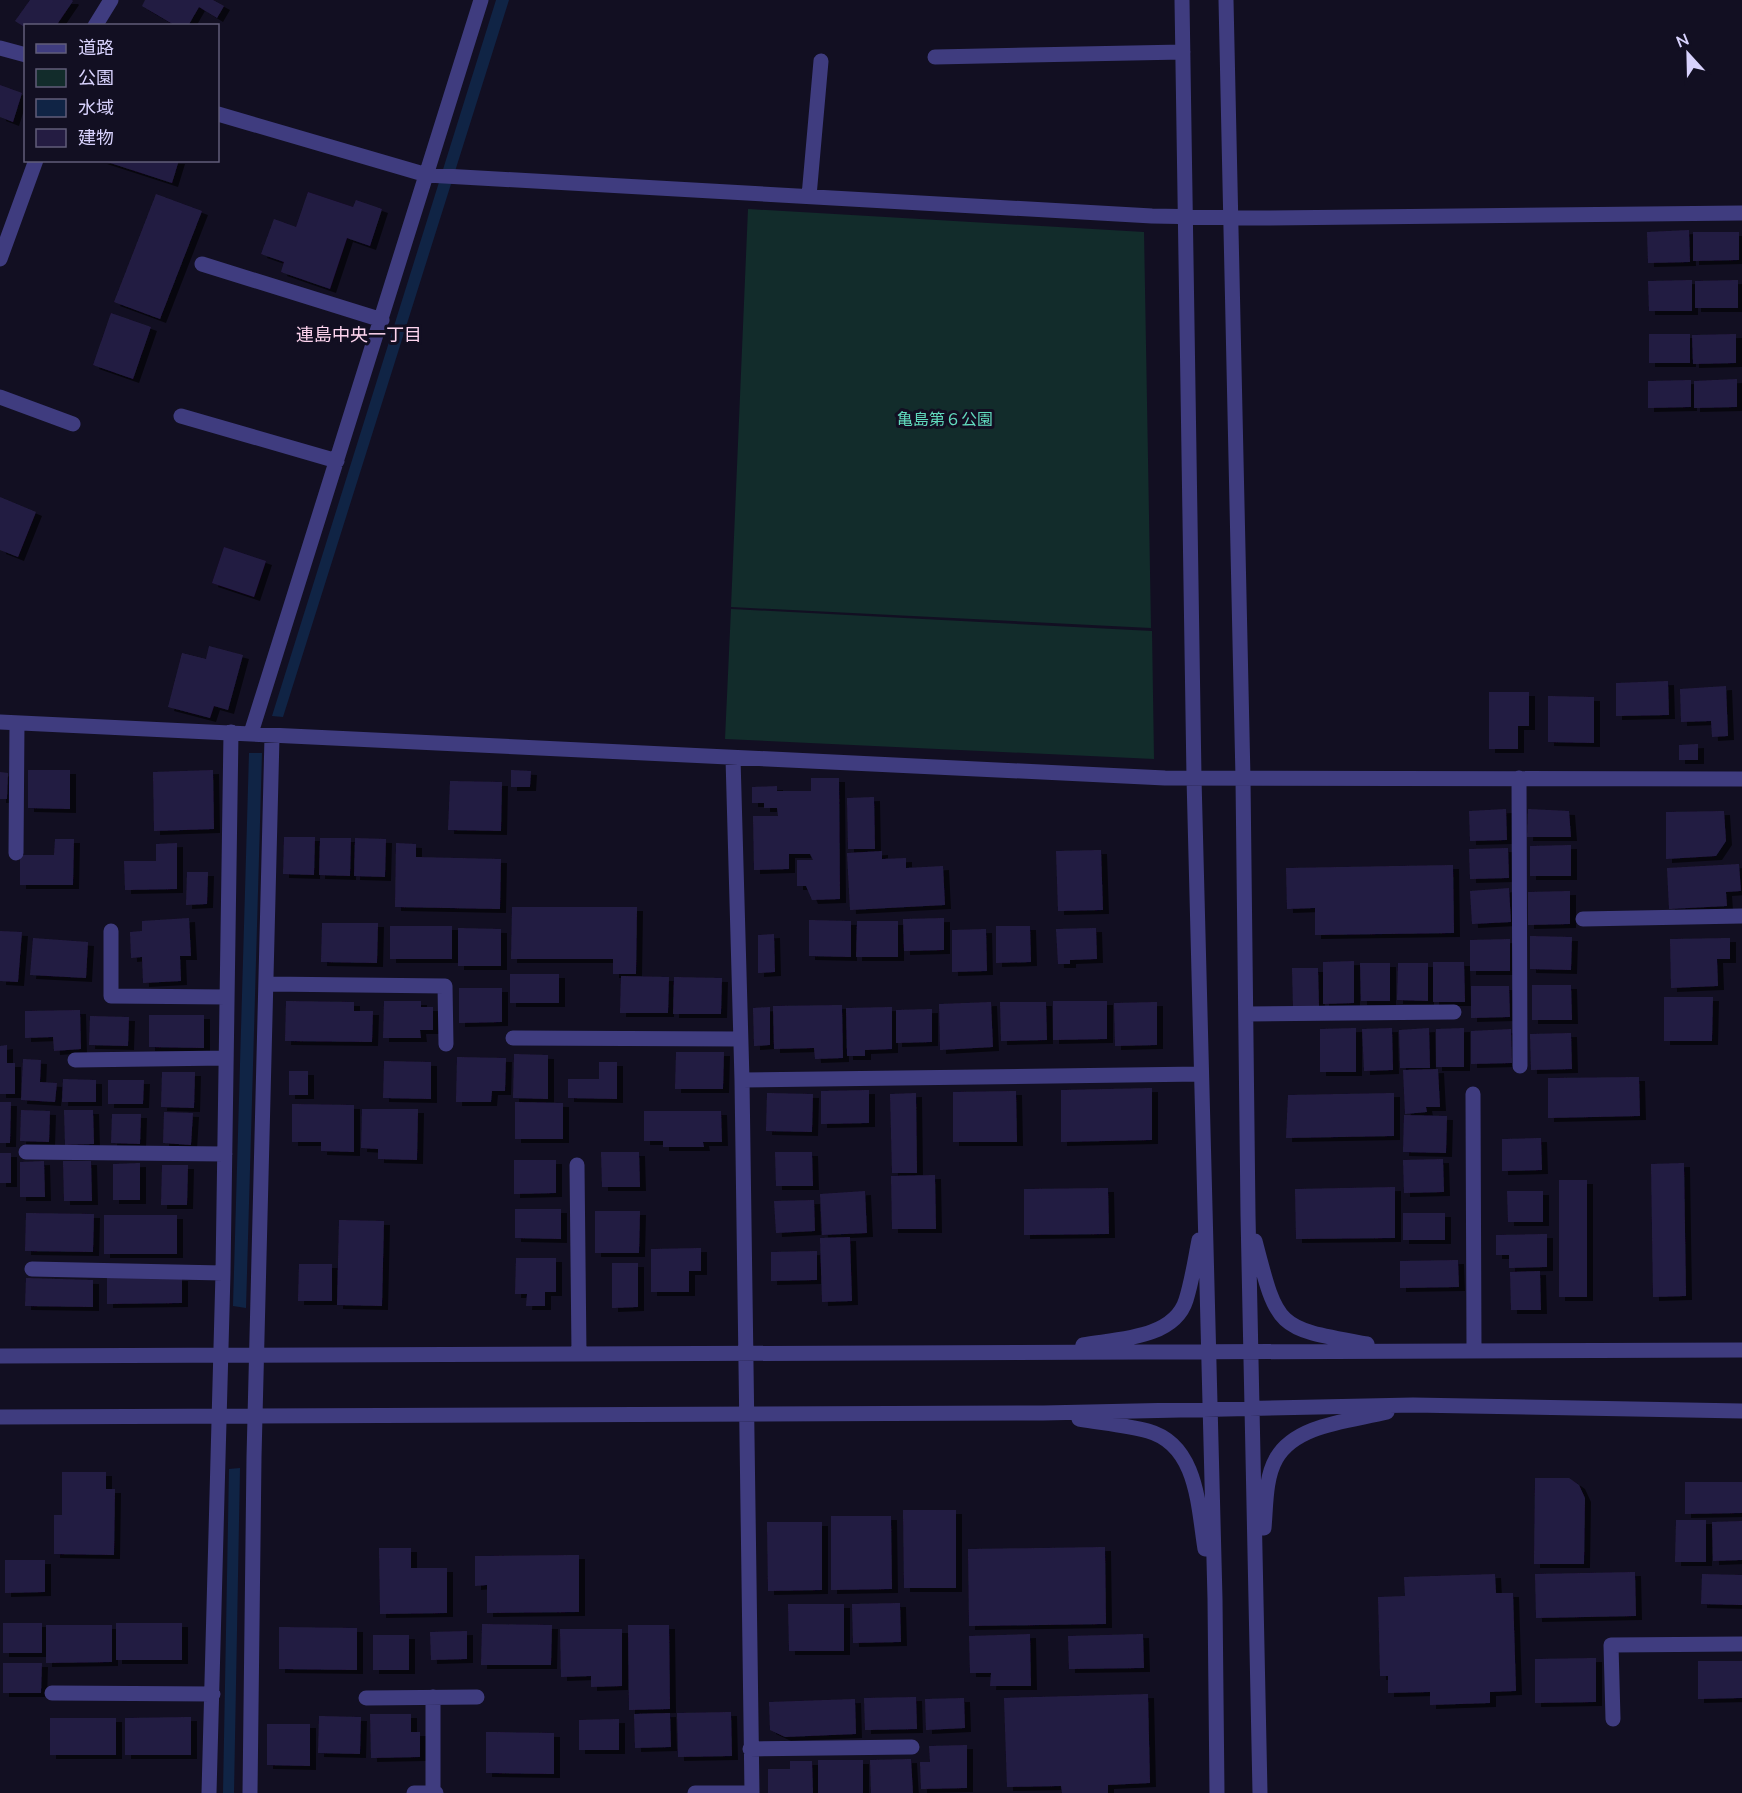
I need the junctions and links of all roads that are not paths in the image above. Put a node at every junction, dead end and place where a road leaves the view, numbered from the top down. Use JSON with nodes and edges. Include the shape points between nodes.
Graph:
{"nodes":[{"id":1,"x":111,"y":0,"type":"edge"},
{"id":2,"x":481,"y":0,"type":"edge"},
{"id":3,"x":1182,"y":0,"type":"edge"},
{"id":4,"x":1226,"y":0,"type":"edge"},
{"id":5,"x":96,"y":24,"type":"edge"},
{"id":6,"x":0,"y":48,"type":"edge"},
{"id":7,"x":1183,"y":52,"type":"junction"},
{"id":8,"x":24,"y":54,"type":"edge"},
{"id":9,"x":935,"y":57,"type":"dead end"},
{"id":10,"x":821,"y":61,"type":"dead end"},
{"id":11,"x":219,"y":114,"type":"edge"},
{"id":12,"x":35,"y":162,"type":"edge"},
{"id":13,"x":428,"y":175,"type":"junction"},
{"id":14,"x":809,"y":196,"type":"junction"},
{"id":15,"x":1742,"y":213,"type":"edge"},
{"id":16,"x":1186,"y":217,"type":"junction"},
{"id":17,"x":1231,"y":218,"type":"junction"},
{"id":18,"x":0,"y":259,"type":"edge"},
{"id":19,"x":202,"y":264,"type":"dead end"},
{"id":20,"x":382,"y":320,"type":"junction"},
{"id":21,"x":0,"y":397,"type":"edge"},
{"id":22,"x":181,"y":417,"type":"dead end"},
{"id":23,"x":73,"y":424,"type":"dead end"},
{"id":24,"x":337,"y":461,"type":"junction"},
{"id":25,"x":0,"y":722,"type":"edge"},
{"id":26,"x":17,"y":723,"type":"junction"},
{"id":27,"x":231,"y":732,"type":"junction"},
{"id":28,"x":251,"y":733,"type":"junction"},
{"id":29,"x":272,"y":737,"type":"junction"},
{"id":30,"x":733,"y":758,"type":"junction"},
{"id":31,"x":1194,"y":778,"type":"junction"},
{"id":32,"x":1519,"y":778,"type":"junction"},
{"id":33,"x":1243,"y":779,"type":"junction"},
{"id":34,"x":1742,"y":779,"type":"edge"},
{"id":35,"x":16,"y":853,"type":"dead end"},
{"id":36,"x":1742,"y":916,"type":"edge"},
{"id":37,"x":1583,"y":919,"type":"dead end"},
{"id":38,"x":111,"y":931,"type":"dead end"},
{"id":39,"x":268,"y":984,"type":"junction"},
{"id":40,"x":227,"y":997,"type":"junction"},
{"id":41,"x":1454,"y":1012,"type":"dead end"},
{"id":42,"x":1247,"y":1014,"type":"junction"},
{"id":43,"x":513,"y":1038,"type":"dead end"},
{"id":44,"x":740,"y":1040,"type":"junction"},
{"id":45,"x":446,"y":1044,"type":"dead end"},
{"id":46,"x":226,"y":1058,"type":"junction"},
{"id":47,"x":75,"y":1060,"type":"dead end"},
{"id":48,"x":1520,"y":1066,"type":"dead end"},
{"id":49,"x":1201,"y":1074,"type":"junction"},
{"id":50,"x":742,"y":1080,"type":"junction"},
{"id":51,"x":1473,"y":1094,"type":"dead end"},
{"id":52,"x":26,"y":1152,"type":"dead end"},
{"id":53,"x":225,"y":1154,"type":"junction"},
{"id":54,"x":577,"y":1165,"type":"dead end"},
{"id":55,"x":1248,"y":1215,"type":"junction"},
{"id":56,"x":1204,"y":1216,"type":"junction"},
{"id":57,"x":32,"y":1269,"type":"dead end"},
{"id":58,"x":223,"y":1272,"type":"junction"},
{"id":59,"x":1474,"y":1350,"type":"junction"},
{"id":60,"x":1742,"y":1350,"type":"edge"},
{"id":61,"x":1208,"y":1351,"type":"junction"},
{"id":62,"x":1251,"y":1351,"type":"junction"},
{"id":63,"x":1407,"y":1351,"type":"junction"},
{"id":64,"x":1042,"y":1352,"type":"junction"},
{"id":65,"x":257,"y":1354,"type":"junction"},
{"id":66,"x":579,"y":1354,"type":"junction"},
{"id":67,"x":744,"y":1354,"type":"junction"},
{"id":68,"x":221,"y":1355,"type":"junction"},
{"id":69,"x":0,"y":1356,"type":"edge"},
{"id":70,"x":1413,"y":1405,"type":"junction"},
{"id":71,"x":1253,"y":1408,"type":"junction"},
{"id":72,"x":1209,"y":1409,"type":"junction"},
{"id":73,"x":1742,"y":1411,"type":"edge"},
{"id":74,"x":745,"y":1413,"type":"junction"},
{"id":75,"x":1043,"y":1413,"type":"junction"},
{"id":76,"x":219,"y":1416,"type":"junction"},
{"id":77,"x":255,"y":1416,"type":"junction"},
{"id":78,"x":0,"y":1417,"type":"edge"},
{"id":79,"x":1258,"y":1598,"type":"junction"},
{"id":80,"x":1215,"y":1599,"type":"junction"},
{"id":81,"x":1742,"y":1644,"type":"edge"},
{"id":82,"x":52,"y":1693,"type":"dead end"},
{"id":83,"x":213,"y":1695,"type":"junction"},
{"id":84,"x":433,"y":1697,"type":"junction"},
{"id":85,"x":477,"y":1697,"type":"dead end"},
{"id":86,"x":366,"y":1698,"type":"dead end"},
{"id":87,"x":1613,"y":1719,"type":"dead end"},
{"id":88,"x":912,"y":1747,"type":"dead end"},
{"id":89,"x":750,"y":1749,"type":"junction"},
{"id":90,"x":209,"y":1793,"type":"edge"},
{"id":91,"x":221,"y":1793,"type":"edge"},
{"id":92,"x":250,"y":1793,"type":"edge"},
{"id":93,"x":414,"y":1793,"type":"edge"},
{"id":94,"x":434,"y":1793,"type":"edge"},
{"id":95,"x":695,"y":1793,"type":"edge"},
{"id":96,"x":752,"y":1793,"type":"edge"},
{"id":97,"x":1217,"y":1793,"type":"edge"},
{"id":98,"x":1260,"y":1793,"type":"edge"}],
"edges":[{"from":1,"to":5,"type":"street"},
{"from":2,"to":13,"type":"street"},
{"from":3,"to":7,"type":"street"},
{"from":4,"to":17,"type":"street"},
{"from":6,"to":8,"type":"street"},
{"from":7,"to":9,"type":"street"},
{"from":7,"to":16,"type":"street"},
{"from":10,"to":14,"type":"street"},
{"from":11,"to":13,"type":"street"},
{"from":12,"to":18,"type":"street"},
{"from":13,"to":14,"type":"street"},
{"from":13,"to":20,"type":"street"},
{"from":14,"to":16,"type":"street"},
{"from":15,"to":17,"type":"street"},
{"from":16,"to":17,"type":"street"},
{"from":16,"to":31,"type":"street"},
{"from":17,"to":33,"type":"street"},
{"from":19,"to":20,"type":"street"},
{"from":20,"to":24,"type":"street"},
{"from":21,"to":23,"type":"street"},
{"from":22,"to":24,"type":"street"},
{"from":24,"to":28,"type":"street"},
{"from":25,"to":26,"type":"street"},
{"from":26,"to":27,"type":"street"},
{"from":26,"to":35,"type":"street"},
{"from":27,"to":28,"type":"street"},
{"from":27,"to":40,"type":"street"},
{"from":28,"to":29,"type":"street"},
{"from":29,"to":30,"type":"street"},
{"from":29,"to":39,"type":"street"},
{"from":30,"to":31,"type":"street"},
{"from":30,"to":44,"type":"street"},
{"from":31,"to":33,"type":"street"},
{"from":31,"to":49,"type":"street"},
{"from":32,"to":33,"type":"street"},
{"from":32,"to":34,"type":"street"},
{"from":32,"to":48,"type":"street"},
{"from":33,"to":42,"type":"street"},
{"from":36,"to":37,"type":"street"},
{"from":38,"to":40,"type":"street","via":[[111,996]]},
{"from":39,"to":45,"type":"street","via":[[445,986]]},
{"from":39,"to":65,"type":"street"},
{"from":40,"to":46,"type":"street"},
{"from":41,"to":42,"type":"street"},
{"from":42,"to":55,"type":"street"},
{"from":43,"to":44,"type":"street"},
{"from":44,"to":50,"type":"street"},
{"from":46,"to":47,"type":"street"},
{"from":46,"to":53,"type":"street"},
{"from":49,"to":50,"type":"street"},
{"from":49,"to":56,"type":"street"},
{"from":50,"to":67,"type":"street"},
{"from":51,"to":59,"type":"street"},
{"from":52,"to":53,"type":"street"},
{"from":53,"to":58,"type":"street"},
{"from":54,"to":66,"type":"street"},
{"from":55,"to":62,"type":"street"},
{"from":55,"to":63,"type":"street","via":[[1270,1299],[1287,1324],[1307,1334]]},
{"from":56,"to":61,"type":"street"},
{"from":56,"to":64,"type":"street","via":[[1186,1302],[1177,1316],[1153,1333]]},
{"from":57,"to":58,"type":"street"},
{"from":58,"to":68,"type":"street"},
{"from":59,"to":60,"type":"street"},
{"from":59,"to":63,"type":"street"},
{"from":61,"to":62,"type":"street"},
{"from":61,"to":64,"type":"street"},
{"from":61,"to":72,"type":"street"},
{"from":62,"to":63,"type":"street"},
{"from":62,"to":71,"type":"street"},
{"from":64,"to":67,"type":"street"},
{"from":65,"to":66,"type":"street"},
{"from":65,"to":68,"type":"street"},
{"from":65,"to":77,"type":"street"},
{"from":66,"to":67,"type":"street"},
{"from":67,"to":74,"type":"street"},
{"from":68,"to":69,"type":"street"},
{"from":68,"to":76,"type":"street"},
{"from":70,"to":71,"type":"street"},
{"from":70,"to":73,"type":"street"},
{"from":70,"to":79,"type":"street","via":[[1314,1430],[1290,1441],[1275,1461],[1268,1491]]},
{"from":71,"to":72,"type":"street"},
{"from":71,"to":79,"type":"street"},
{"from":72,"to":75,"type":"street"},
{"from":72,"to":80,"type":"street"},
{"from":74,"to":75,"type":"street"},
{"from":74,"to":77,"type":"street"},
{"from":74,"to":89,"type":"street"},
{"from":75,"to":80,"type":"street","via":[[1150,1431],[1175,1445],[1188,1465],[1193,1483]]},
{"from":76,"to":77,"type":"street"},
{"from":76,"to":78,"type":"street"},
{"from":76,"to":83,"type":"street"},
{"from":77,"to":92,"type":"street"},
{"from":79,"to":98,"type":"street"},
{"from":80,"to":97,"type":"street"},
{"from":81,"to":87,"type":"street","via":[[1611,1645]]},
{"from":82,"to":83,"type":"street"},
{"from":83,"to":90,"type":"street"},
{"from":84,"to":85,"type":"street"},
{"from":84,"to":86,"type":"street"},
{"from":84,"to":94,"type":"street"},
{"from":88,"to":89,"type":"street"},
{"from":89,"to":96,"type":"street"},
{"from":90,"to":91,"type":"street"},
{"from":93,"to":94,"type":"street"},
{"from":95,"to":96,"type":"street"}]}
